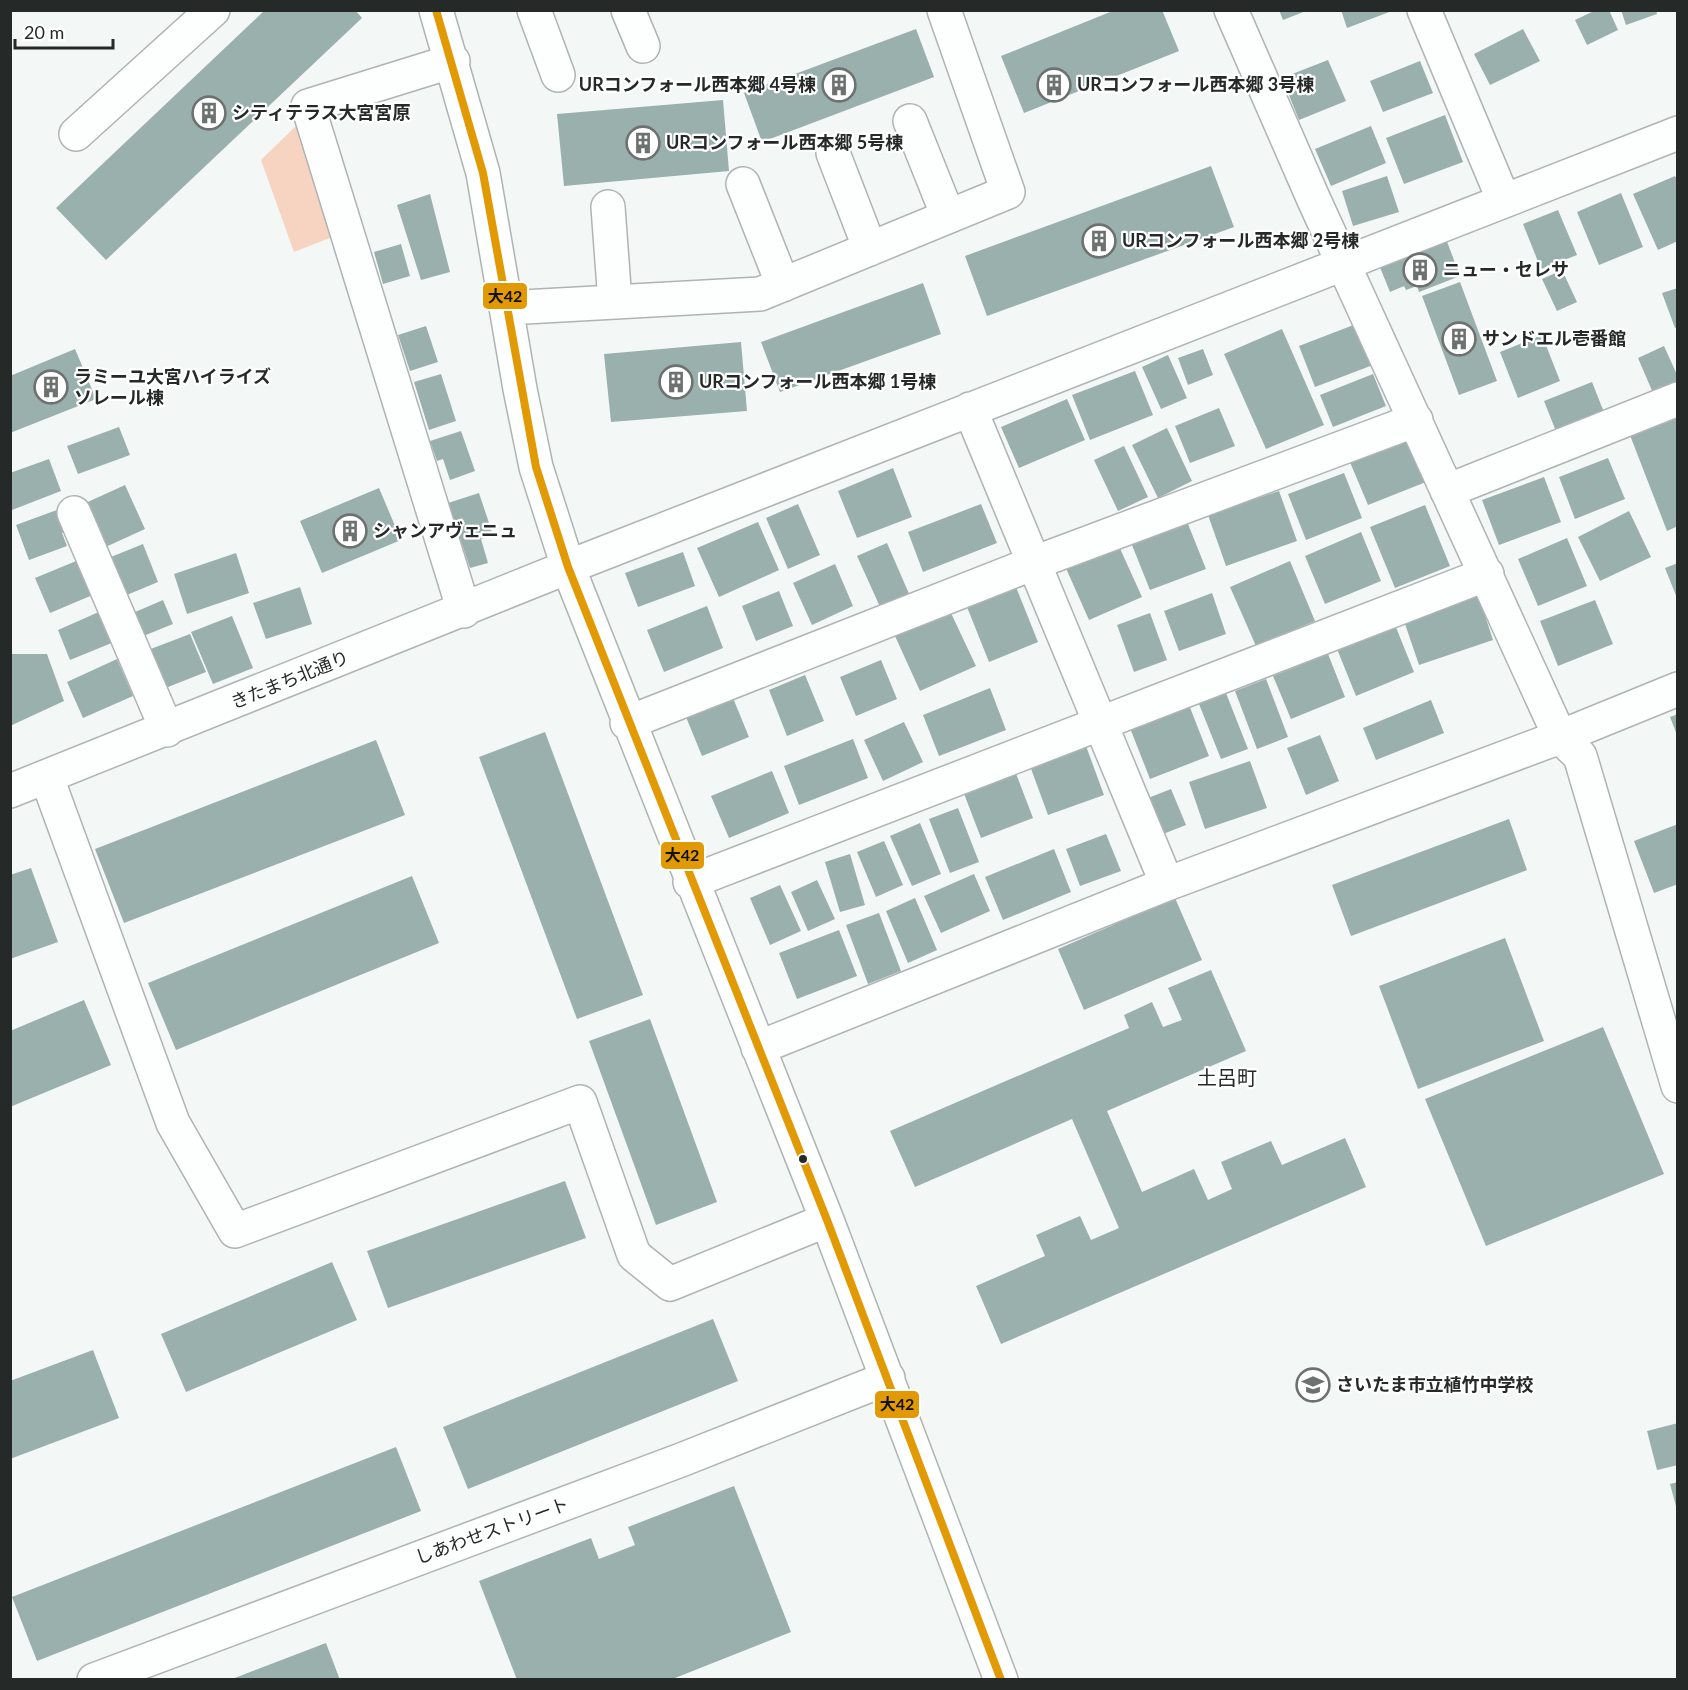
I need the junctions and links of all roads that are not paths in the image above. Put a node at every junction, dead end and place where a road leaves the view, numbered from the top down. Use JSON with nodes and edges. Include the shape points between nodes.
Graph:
{"nodes":[{"id":1,"x":213,"y":10,"type":"edge"},
{"id":2,"x":436,"y":10,"type":"edge"},
{"id":3,"x":534,"y":10,"type":"edge"},
{"id":4,"x":628,"y":10,"type":"edge"},
{"id":5,"x":944,"y":10,"type":"edge"},
{"id":6,"x":1231,"y":10,"type":"edge"},
{"id":7,"x":1424,"y":10,"type":"edge"},
{"id":8,"x":643,"y":46,"type":"dead end"},
{"id":9,"x":453,"y":61,"type":"junction"},
{"id":10,"x":558,"y":75,"type":"dead end"},
{"id":11,"x":910,"y":121,"type":"dead end"},
{"id":12,"x":1677,"y":133,"type":"edge"},
{"id":13,"x":76,"y":134,"type":"dead end"},
{"id":14,"x":833,"y":153,"type":"dead end"},
{"id":15,"x":744,"y":184,"type":"dead end"},
{"id":16,"x":1504,"y":201,"type":"junction"},
{"id":17,"x":608,"y":207,"type":"dead end"},
{"id":18,"x":948,"y":216,"type":"junction"},
{"id":19,"x":870,"y":249,"type":"junction"},
{"id":20,"x":1344,"y":263,"type":"junction"},
{"id":21,"x":783,"y":285,"type":"junction"},
{"id":22,"x":615,"y":302,"type":"junction"},
{"id":23,"x":506,"y":308,"type":"junction"},
{"id":24,"x":1677,"y":399,"type":"edge"},
{"id":25,"x":970,"y":410,"type":"junction"},
{"id":26,"x":1416,"y":420,"type":"junction"},
{"id":27,"x":1447,"y":491,"type":"junction"},
{"id":28,"x":74,"y":513,"type":"dead end"},
{"id":29,"x":1034,"y":562,"type":"junction"},
{"id":30,"x":568,"y":567,"type":"junction"},
{"id":31,"x":1487,"y":574,"type":"junction"},
{"id":32,"x":464,"y":611,"type":"junction"},
{"id":33,"x":1677,"y":689,"type":"edge"},
{"id":34,"x":1100,"y":722,"type":"junction"},
{"id":35,"x":627,"y":723,"type":"junction"},
{"id":36,"x":167,"y":730,"type":"junction"},
{"id":37,"x":1560,"y":737,"type":"junction"},
{"id":38,"x":47,"y":778,"type":"junction"},
{"id":39,"x":10,"y":791,"type":"edge"},
{"id":40,"x":690,"y":882,"type":"junction"},
{"id":41,"x":1167,"y":884,"type":"junction"},
{"id":42,"x":758,"y":1048,"type":"junction"},
{"id":43,"x":1677,"y":1086,"type":"edge"},
{"id":44,"x":827,"y":1220,"type":"junction"},
{"id":45,"x":888,"y":1378,"type":"junction"},
{"id":46,"x":94,"y":1680,"type":"edge"},
{"id":47,"x":1001,"y":1680,"type":"edge"}],
"edges":[{"from":1,"to":13,"type":"street"},
{"from":2,"to":9,"type":"street"},
{"from":3,"to":10,"type":"street"},
{"from":4,"to":8,"type":"street"},
{"from":5,"to":18,"type":"street","via":[[1008,192]]},
{"from":6,"to":20,"type":"street"},
{"from":7,"to":16,"type":"street"},
{"from":9,"to":23,"type":"street","via":[[483,172]]},
{"from":9,"to":32,"type":"street","via":[[308,106]]},
{"from":11,"to":18,"type":"street"},
{"from":12,"to":16,"type":"street","name":"きたまち北通り"},
{"from":14,"to":19,"type":"street"},
{"from":15,"to":21,"type":"street"},
{"from":16,"to":20,"type":"street","name":"きたまち北通り"},
{"from":17,"to":22,"type":"street"},
{"from":18,"to":19,"type":"street"},
{"from":19,"to":21,"type":"street"},
{"from":20,"to":25,"type":"street","name":"きたまち北通り"},
{"from":20,"to":26,"type":"street"},
{"from":21,"to":22,"type":"street","via":[[760,294]]},
{"from":22,"to":23,"type":"street"},
{"from":23,"to":30,"type":"street","via":[[536,467]]},
{"from":24,"to":27,"type":"street"},
{"from":25,"to":29,"type":"street"},
{"from":25,"to":30,"type":"street","name":"きたまち北通り"},
{"from":26,"to":27,"type":"street"},
{"from":26,"to":29,"type":"street"},
{"from":27,"to":31,"type":"street"},
{"from":28,"to":36,"type":"street"},
{"from":29,"to":34,"type":"street"},
{"from":29,"to":35,"type":"street"},
{"from":30,"to":32,"type":"street","name":"きたまち北通り"},
{"from":30,"to":35,"type":"street"},
{"from":31,"to":34,"type":"street"},
{"from":31,"to":37,"type":"street"},
{"from":32,"to":36,"type":"street","name":"きたまち北通り"},
{"from":33,"to":37,"type":"street"},
{"from":34,"to":40,"type":"street"},
{"from":34,"to":41,"type":"street"},
{"from":35,"to":40,"type":"street"},
{"from":36,"to":38,"type":"street","name":"きたまち北通り"},
{"from":37,"to":41,"type":"street"},
{"from":37,"to":43,"type":"street","via":[[1580,756]]},
{"from":38,"to":39,"type":"street","name":"きたまち北通り"},
{"from":38,"to":44,"type":"street","via":[[173,1123],[235,1231],[580,1102],[634,1255],[670,1284]]},
{"from":40,"to":42,"type":"street"},
{"from":41,"to":42,"type":"street"},
{"from":42,"to":44,"type":"street"},
{"from":44,"to":45,"type":"street"},
{"from":45,"to":46,"type":"street","name":"しあわせストリート","via":[[681,1460]]},
{"from":45,"to":47,"type":"street"}]}
